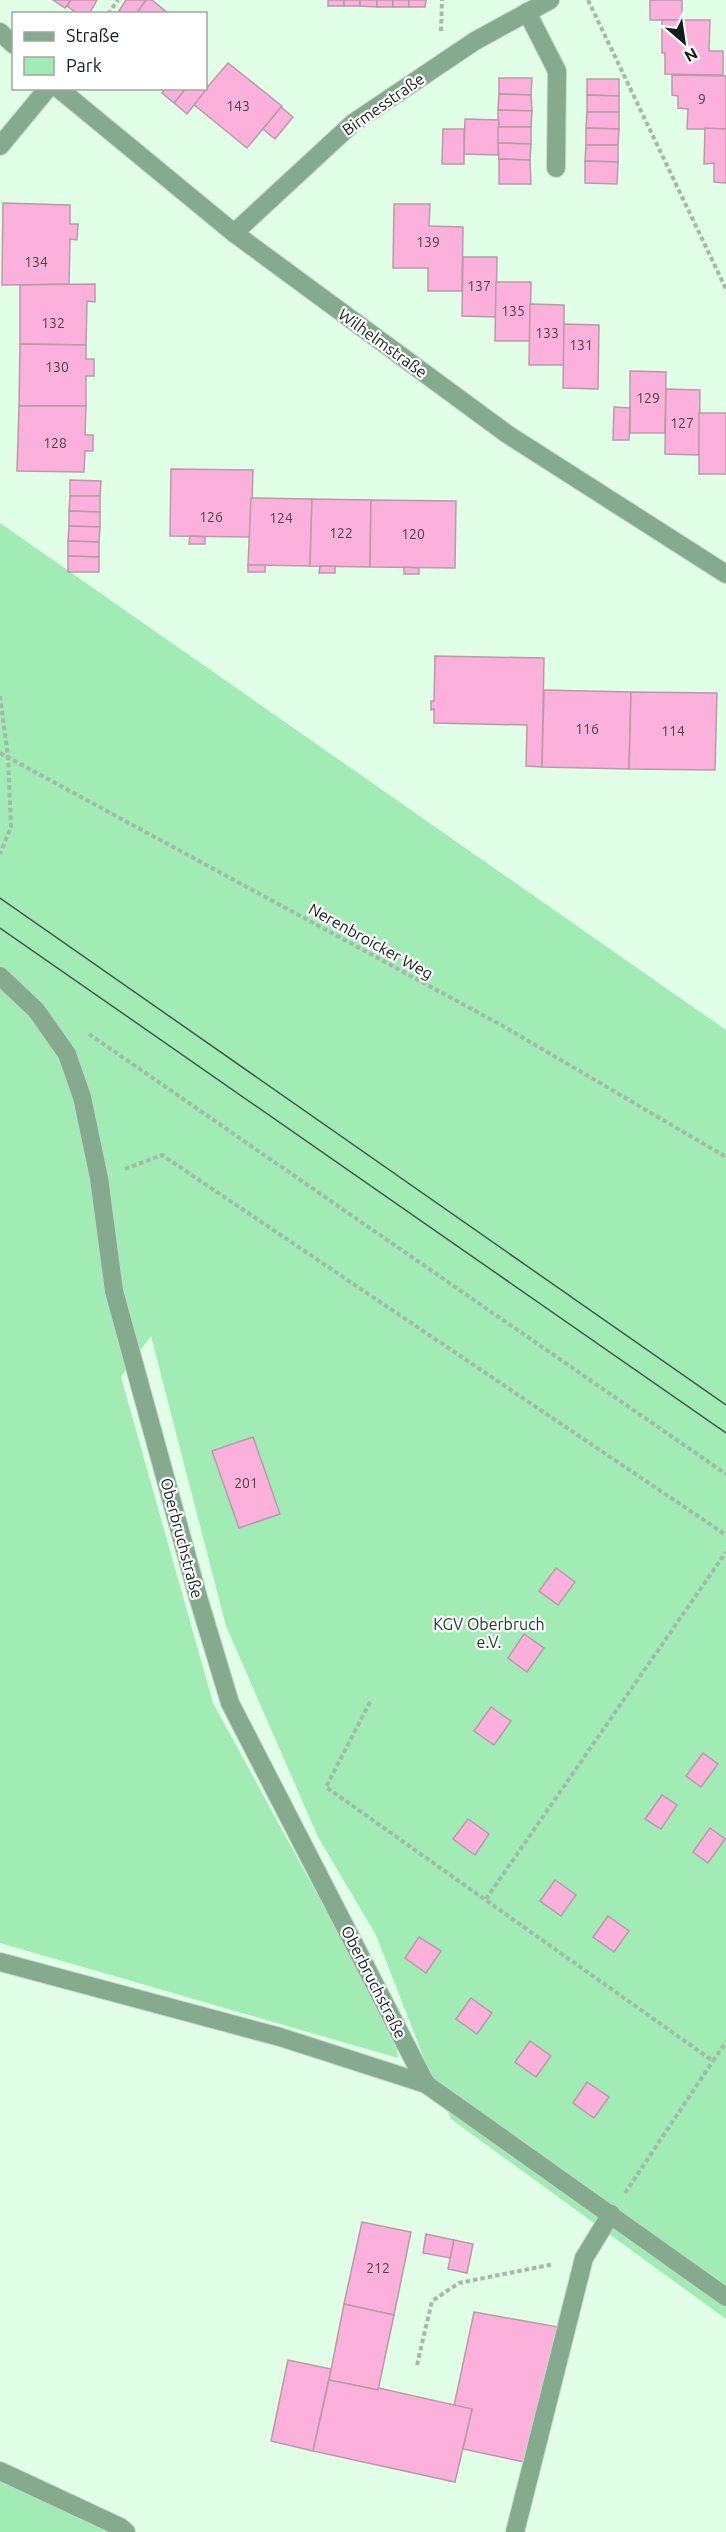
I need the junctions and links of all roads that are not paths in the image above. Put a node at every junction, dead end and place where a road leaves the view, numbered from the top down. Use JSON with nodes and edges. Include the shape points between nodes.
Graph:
{"nodes":[{"id":1,"x":550,"y":0,"type":"edge"},
{"id":2,"x":527,"y":12,"type":"junction"},
{"id":3,"x":0,"y":32,"type":"edge"},
{"id":4,"x":12,"y":43,"type":"edge"},
{"id":5,"x":46,"y":90,"type":"edge"},
{"id":6,"x":60,"y":90,"type":"edge"},
{"id":7,"x":0,"y":146,"type":"edge"},
{"id":8,"x":556,"y":168,"type":"dead end"},
{"id":9,"x":234,"y":233,"type":"junction"},
{"id":10,"x":726,"y":574,"type":"edge"},
{"id":11,"x":0,"y":976,"type":"edge"},
{"id":12,"x":0,"y":1962,"type":"edge"},
{"id":13,"x":426,"y":2084,"type":"junction"},
{"id":14,"x":611,"y":2214,"type":"junction"},
{"id":15,"x":726,"y":2297,"type":"edge"},
{"id":16,"x":0,"y":2471,"type":"edge"},
{"id":17,"x":126,"y":2532,"type":"edge"},
{"id":18,"x":515,"y":2532,"type":"edge"}],
"edges":[{"from":1,"to":2,"type":"street","name":"Birmesstraße"},
{"from":2,"to":8,"type":"street","via":[[557,71]]},
{"from":2,"to":9,"type":"street","name":"Birmesstraße","via":[[474,41],[353,123]]},
{"from":3,"to":4,"type":"street"},
{"from":5,"to":7,"type":"street"},
{"from":6,"to":9,"type":"street","name":"Wilhelmstraße"},
{"from":9,"to":10,"type":"street","name":"Wilhelmstraße","via":[[507,434]]},
{"from":11,"to":13,"type":"street","name":"Oberbruchstraße","via":[[36,1011],[67,1054],[82,1097],[99,1178],[114,1291],[230,1703]]},
{"from":12,"to":13,"type":"street","name":"Oberbruchstraße","via":[[280,2037]]},
{"from":13,"to":14,"type":"street","name":"Oberbruchstraße"},
{"from":14,"to":15,"type":"street","name":"Oberbruchstraße"},
{"from":14,"to":18,"type":"street","via":[[584,2258]]},
{"from":16,"to":17,"type":"street"}]}
